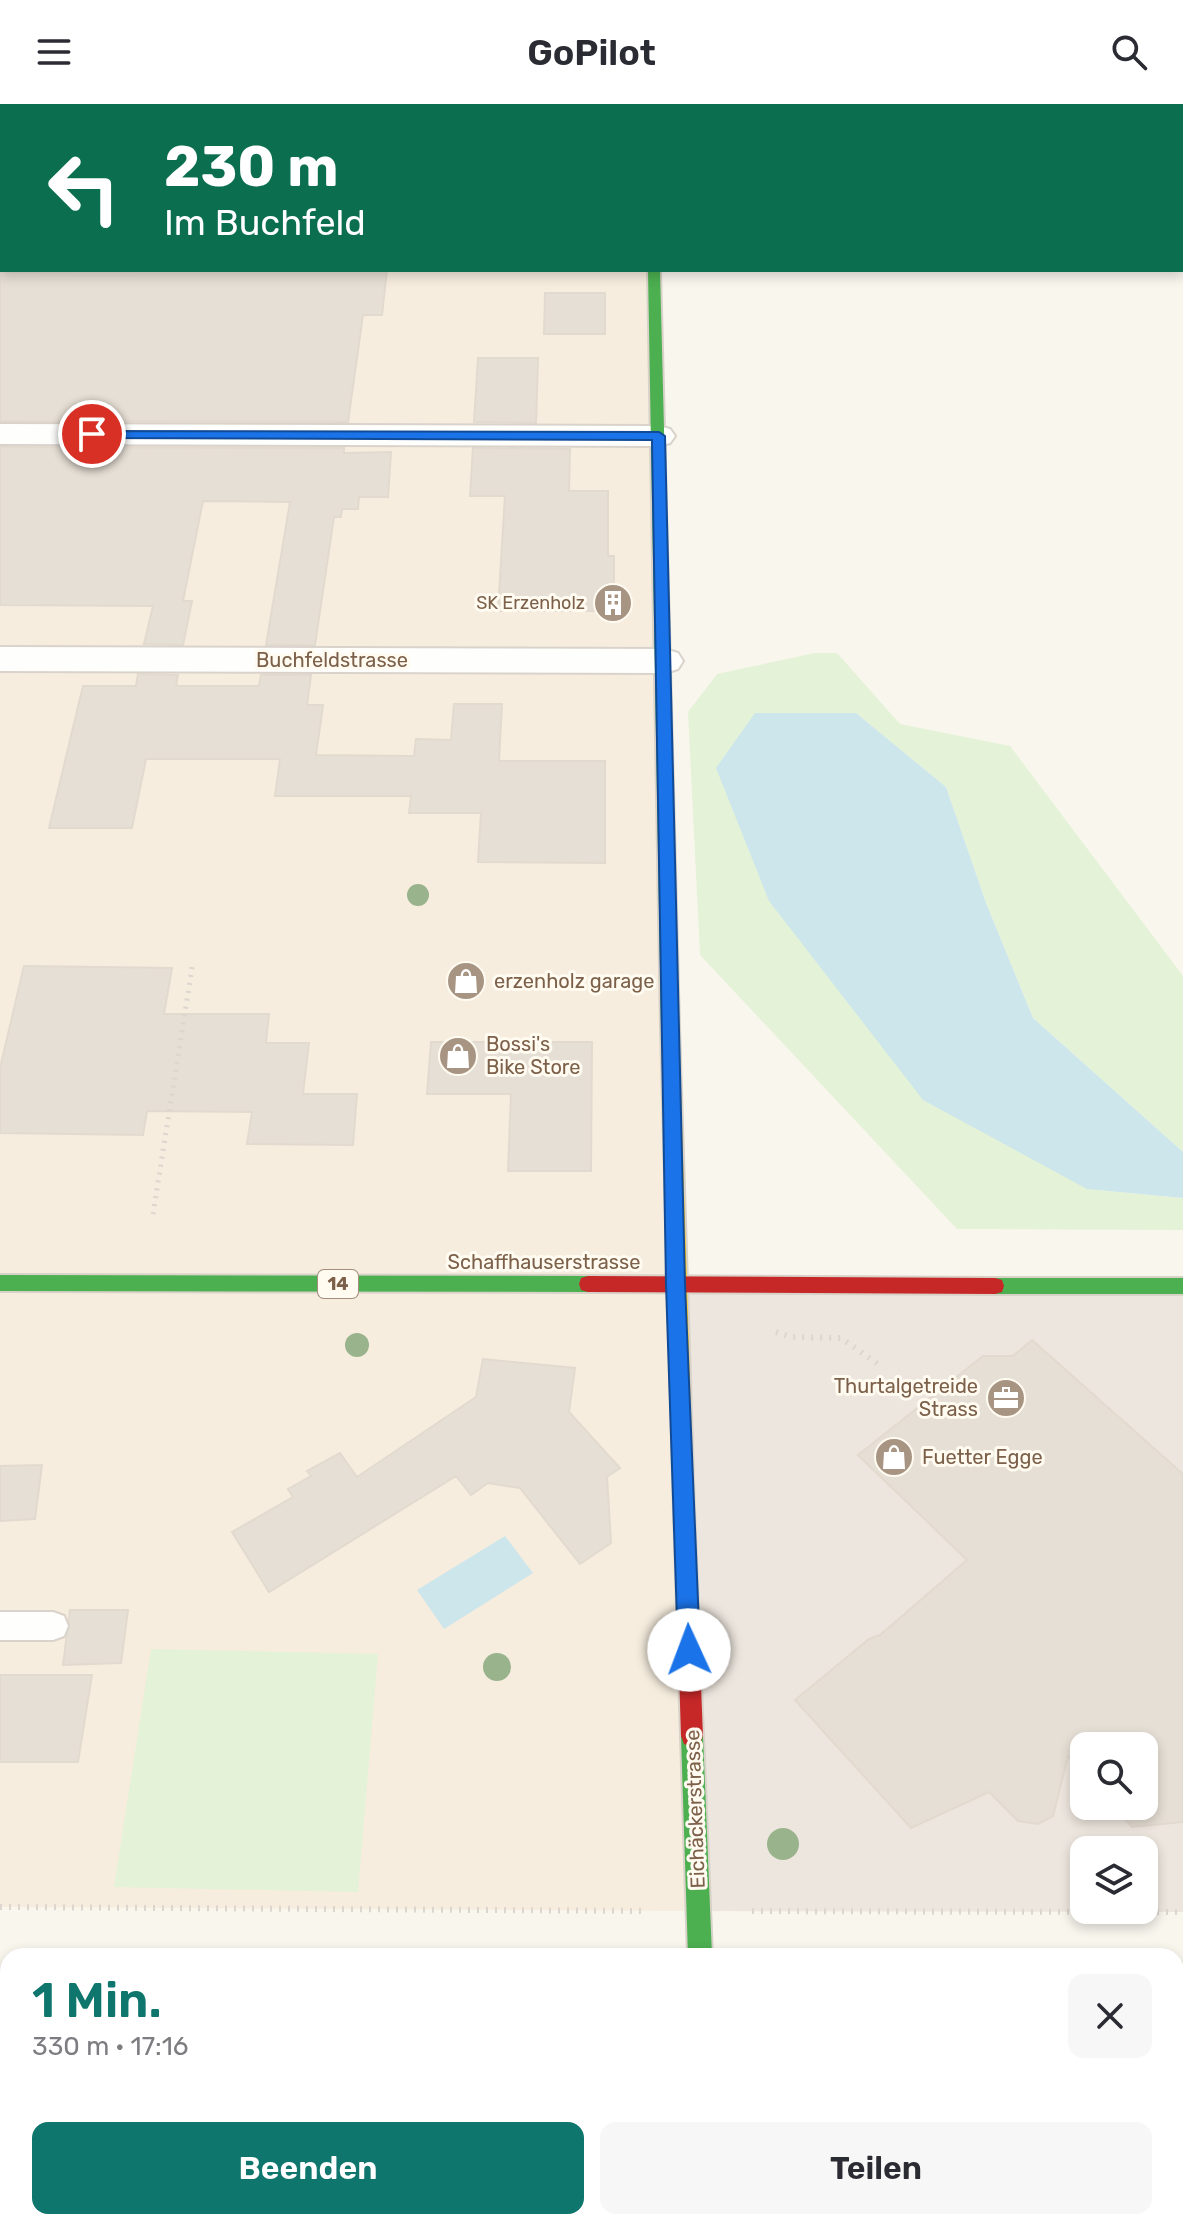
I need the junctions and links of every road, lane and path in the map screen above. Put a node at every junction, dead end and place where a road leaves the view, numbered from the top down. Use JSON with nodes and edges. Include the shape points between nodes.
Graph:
{"nodes":[{"id":1,"x":654,"y":272,"type":"edge"},
{"id":2,"x":0,"y":434,"type":"edge"},
{"id":3,"x":659,"y":436,"type":"junction"},
{"id":4,"x":0,"y":659,"type":"edge"},
{"id":5,"x":665,"y":661,"type":"junction"},
{"id":6,"x":193,"y":962,"type":"dead end"},
{"id":7,"x":153,"y":1214,"type":"dead end"},
{"id":8,"x":0,"y":1283,"type":"edge"},
{"id":9,"x":676,"y":1284,"type":"junction"},
{"id":10,"x":1183,"y":1286,"type":"edge"},
{"id":11,"x":0,"y":1626,"type":"edge"},
{"id":12,"x":53,"y":1626,"type":"dead end"},
{"id":13,"x":0,"y":1907,"type":"edge"},
{"id":14,"x":699,"y":1911,"type":"junction"},
{"id":15,"x":1183,"y":1912,"type":"edge"},
{"id":16,"x":700,"y":1948,"type":"edge"}],
"edges":[{"from":1,"to":3,"type":"street","name":"Eichäckerstrasse"},
{"from":2,"to":3,"type":"street"},
{"from":3,"to":5,"type":"street","name":"Eichäckerstrasse"},
{"from":4,"to":5,"type":"street","name":"Buchfeldstrasse"},
{"from":5,"to":9,"type":"street","name":"Eichäckerstrasse"},
{"from":6,"to":7,"type":"path"},
{"from":8,"to":9,"type":"street","name":"Schaffhauserstrasse","number":"14"},
{"from":9,"to":10,"type":"street","name":"Schaffhauserstrasse","number":"14"},
{"from":9,"to":14,"type":"street","name":"Eichäckerstrasse"},
{"from":11,"to":12,"type":"lane"},
{"from":13,"to":14,"type":"path"},
{"from":14,"to":15,"type":"path"},
{"from":14,"to":16,"type":"street","name":"Eichäckerstrasse"}]}
